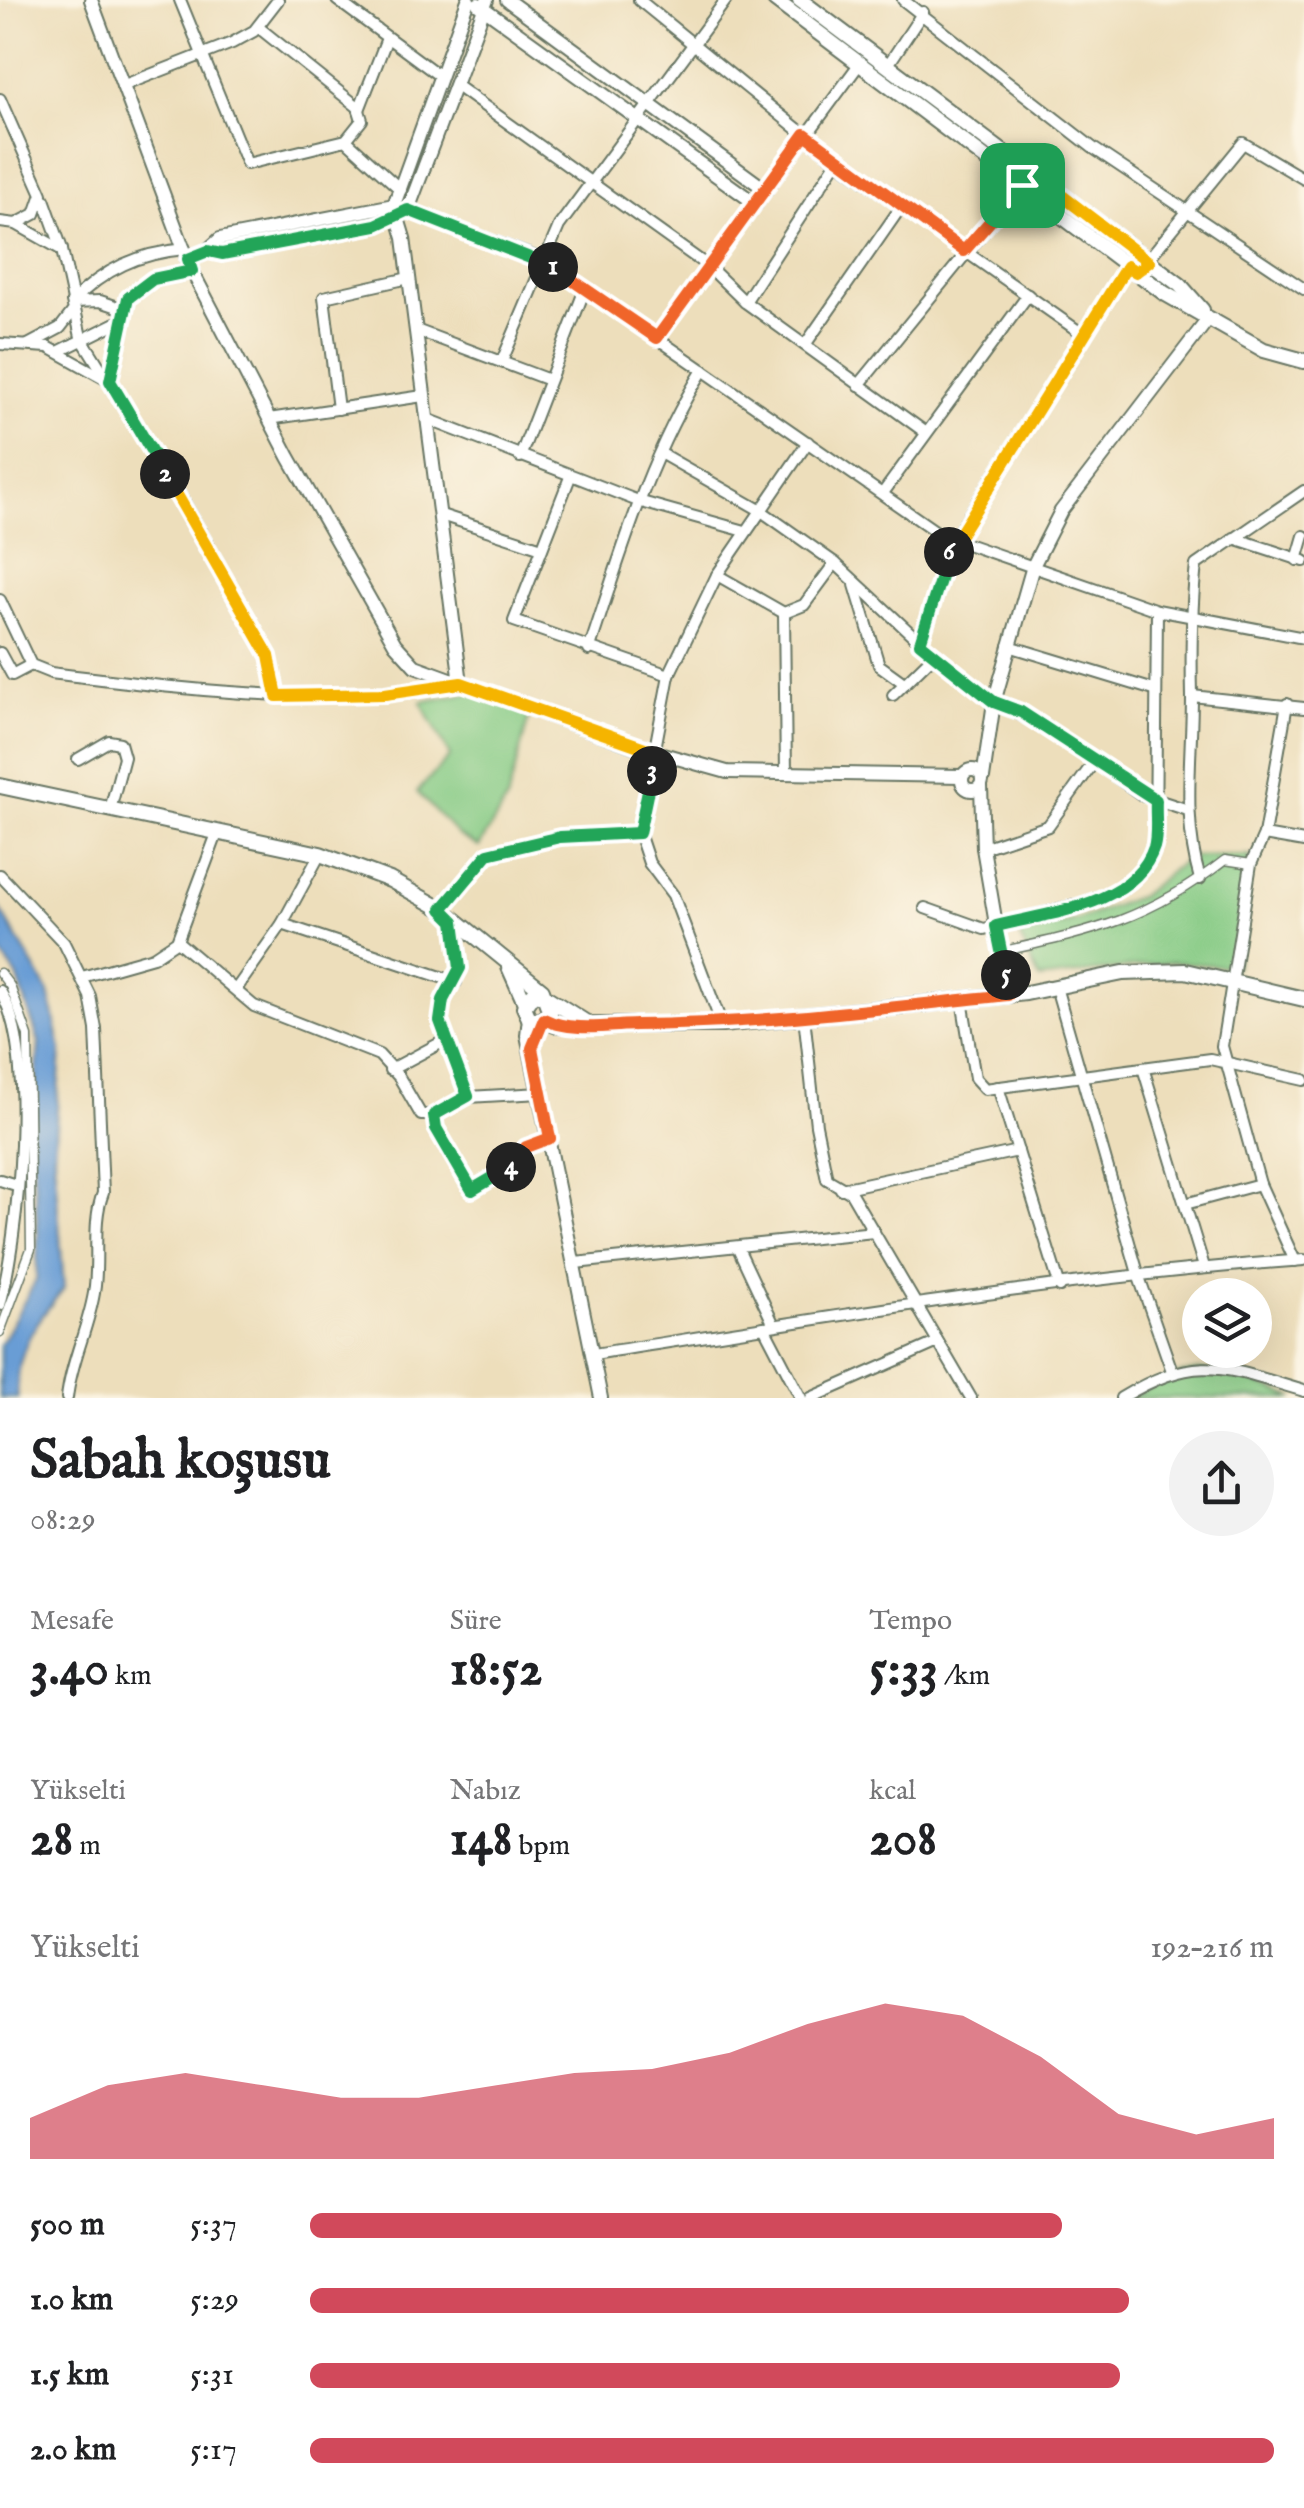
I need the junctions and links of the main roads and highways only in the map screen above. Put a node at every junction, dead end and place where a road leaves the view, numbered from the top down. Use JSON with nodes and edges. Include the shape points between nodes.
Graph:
{"nodes":[{"id":1,"x":775,"y":0,"type":"edge"},
{"id":2,"x":800,"y":0,"type":"edge"},
{"id":3,"x":1026,"y":178,"type":"junction"},
{"id":4,"x":1210,"y":318,"type":"junction"},
{"id":5,"x":1304,"y":361,"type":"edge"},
{"id":6,"x":0,"y":786,"type":"edge"},
{"id":7,"x":509,"y":967,"type":"junction"},
{"id":8,"x":547,"y":998,"type":"junction"},
{"id":9,"x":1304,"y":998,"type":"edge"},
{"id":10,"x":535,"y":1015,"type":"junction"},
{"id":11,"x":591,"y":1026,"type":"junction"}],
"edges":[{"from":1,"to":3,"type":"main road"},
{"from":2,"to":3,"type":"main road"},
{"from":3,"to":4,"type":"main road","via":[[1132,269]]},
{"from":3,"to":4,"type":"main road","via":[[1180,285]]},
{"from":4,"to":5,"type":"main road","via":[[1264,350]]},
{"from":6,"to":7,"type":"main road","via":[[320,854],[390,880],[442,909]]},
{"from":7,"to":8,"type":"main road"},
{"from":7,"to":10,"type":"main road"},
{"from":8,"to":10,"type":"main road","via":[[551,1008]]},
{"from":8,"to":10,"type":"main road","via":[[533,994]]},
{"from":8,"to":11,"type":"main road"},
{"from":9,"to":11,"type":"main road","via":[[1185,972],[1123,973],[1008,995],[804,1016]]},
{"from":10,"to":11,"type":"main road","via":[[556,1025]]}]}
